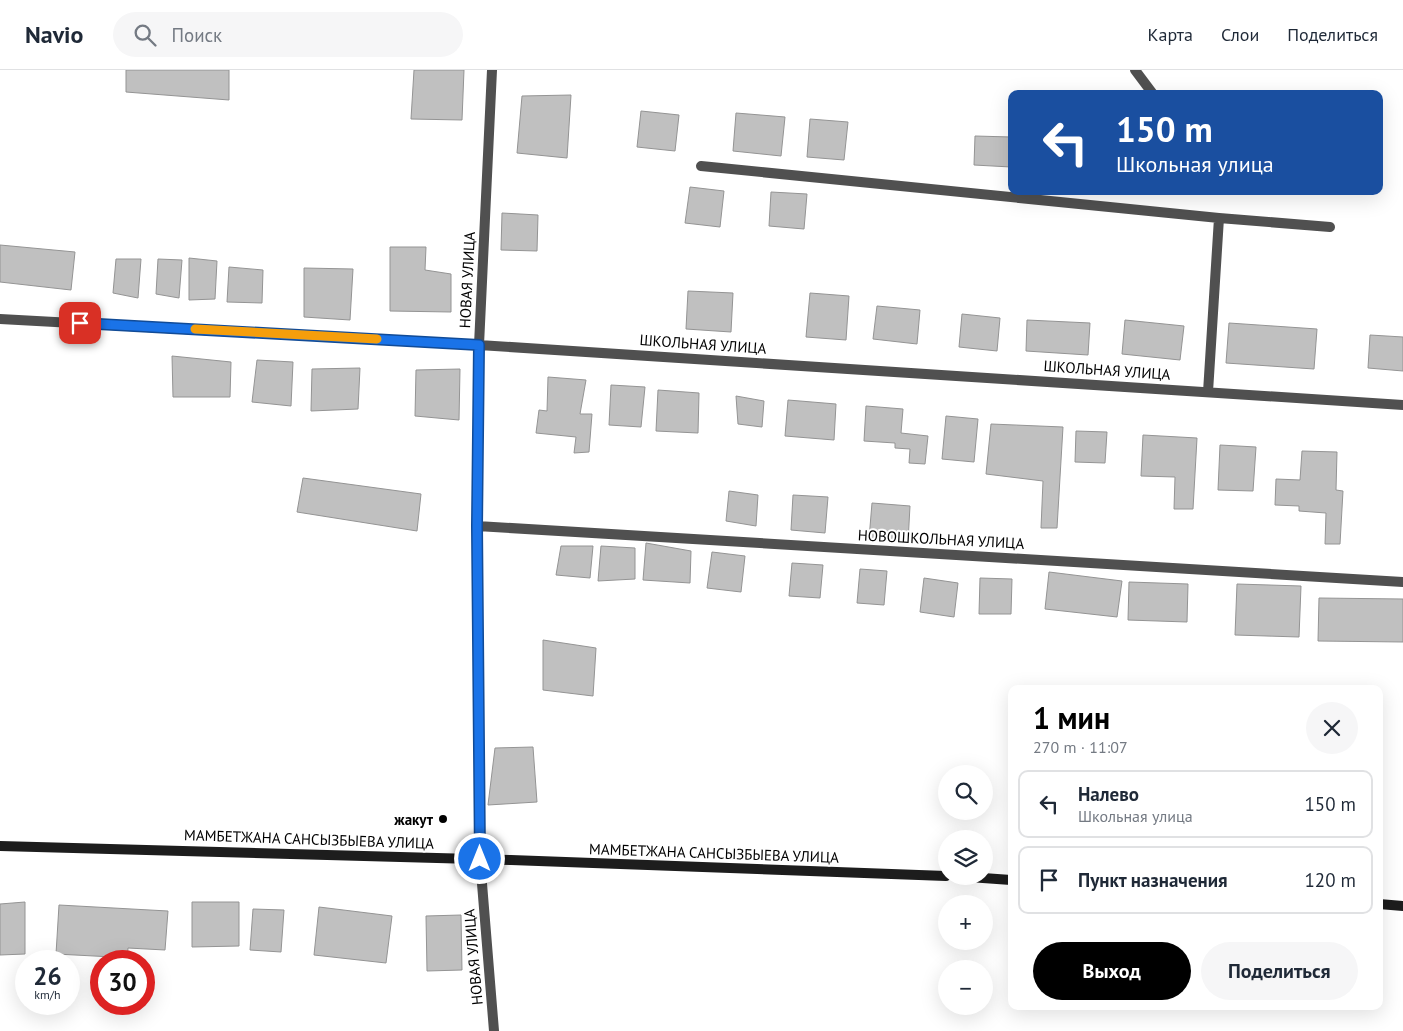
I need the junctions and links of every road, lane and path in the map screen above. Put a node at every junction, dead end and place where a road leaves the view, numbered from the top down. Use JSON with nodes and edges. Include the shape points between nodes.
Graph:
{"nodes":[{"id":1,"x":492,"y":70,"type":"edge"},
{"id":2,"x":1135,"y":70,"type":"edge"},
{"id":3,"x":1150,"y":90,"type":"edge"},
{"id":4,"x":701,"y":166,"type":"dead end"},
{"id":5,"x":1219,"y":218,"type":"junction"},
{"id":6,"x":1330,"y":227,"type":"dead end"},
{"id":7,"x":0,"y":319,"type":"edge"},
{"id":8,"x":479,"y":345,"type":"junction"},
{"id":9,"x":1208,"y":392,"type":"junction"},
{"id":10,"x":1403,"y":405,"type":"edge"},
{"id":11,"x":477,"y":526,"type":"junction"},
{"id":12,"x":1403,"y":582,"type":"edge"},
{"id":13,"x":0,"y":846,"type":"edge"},
{"id":14,"x":480,"y":859,"type":"junction"},
{"id":15,"x":938,"y":876,"type":"edge"},
{"id":16,"x":993,"y":879,"type":"edge"},
{"id":17,"x":1008,"y":880,"type":"edge"},
{"id":18,"x":1383,"y":904,"type":"edge"},
{"id":19,"x":1403,"y":906,"type":"edge"},
{"id":20,"x":494,"y":1031,"type":"edge"}],
"edges":[{"from":1,"to":8,"type":"street","name":"НОВАЯ УЛИЦА"},
{"from":2,"to":3,"type":"street"},
{"from":4,"to":5,"type":"street"},
{"from":5,"to":6,"type":"street"},
{"from":5,"to":9,"type":"street"},
{"from":7,"to":8,"type":"street","name":"ШКОЛЬНАЯ УЛИЦА"},
{"from":8,"to":9,"type":"street","name":"ШКОЛЬНАЯ УЛИЦА"},
{"from":8,"to":11,"type":"street","name":"НОВАЯ УЛИЦА"},
{"from":9,"to":10,"type":"street","name":"ШКОЛЬНАЯ УЛИЦА"},
{"from":11,"to":12,"type":"street","name":"НОВОШКОЛЬНАЯ УЛИЦА"},
{"from":11,"to":14,"type":"street","name":"НОВАЯ УЛИЦА"},
{"from":13,"to":14,"type":"main road","name":"МАМБЕТЖАНА САНСЫЗБЫЕВА УЛИЦА"},
{"from":14,"to":15,"type":"main road","name":"МАМБЕТЖАНА САНСЫЗБЫЕВА УЛИЦА"},
{"from":14,"to":20,"type":"street","name":"НОВАЯ УЛИЦА"},
{"from":16,"to":17,"type":"main road"},
{"from":18,"to":19,"type":"main road"}]}
